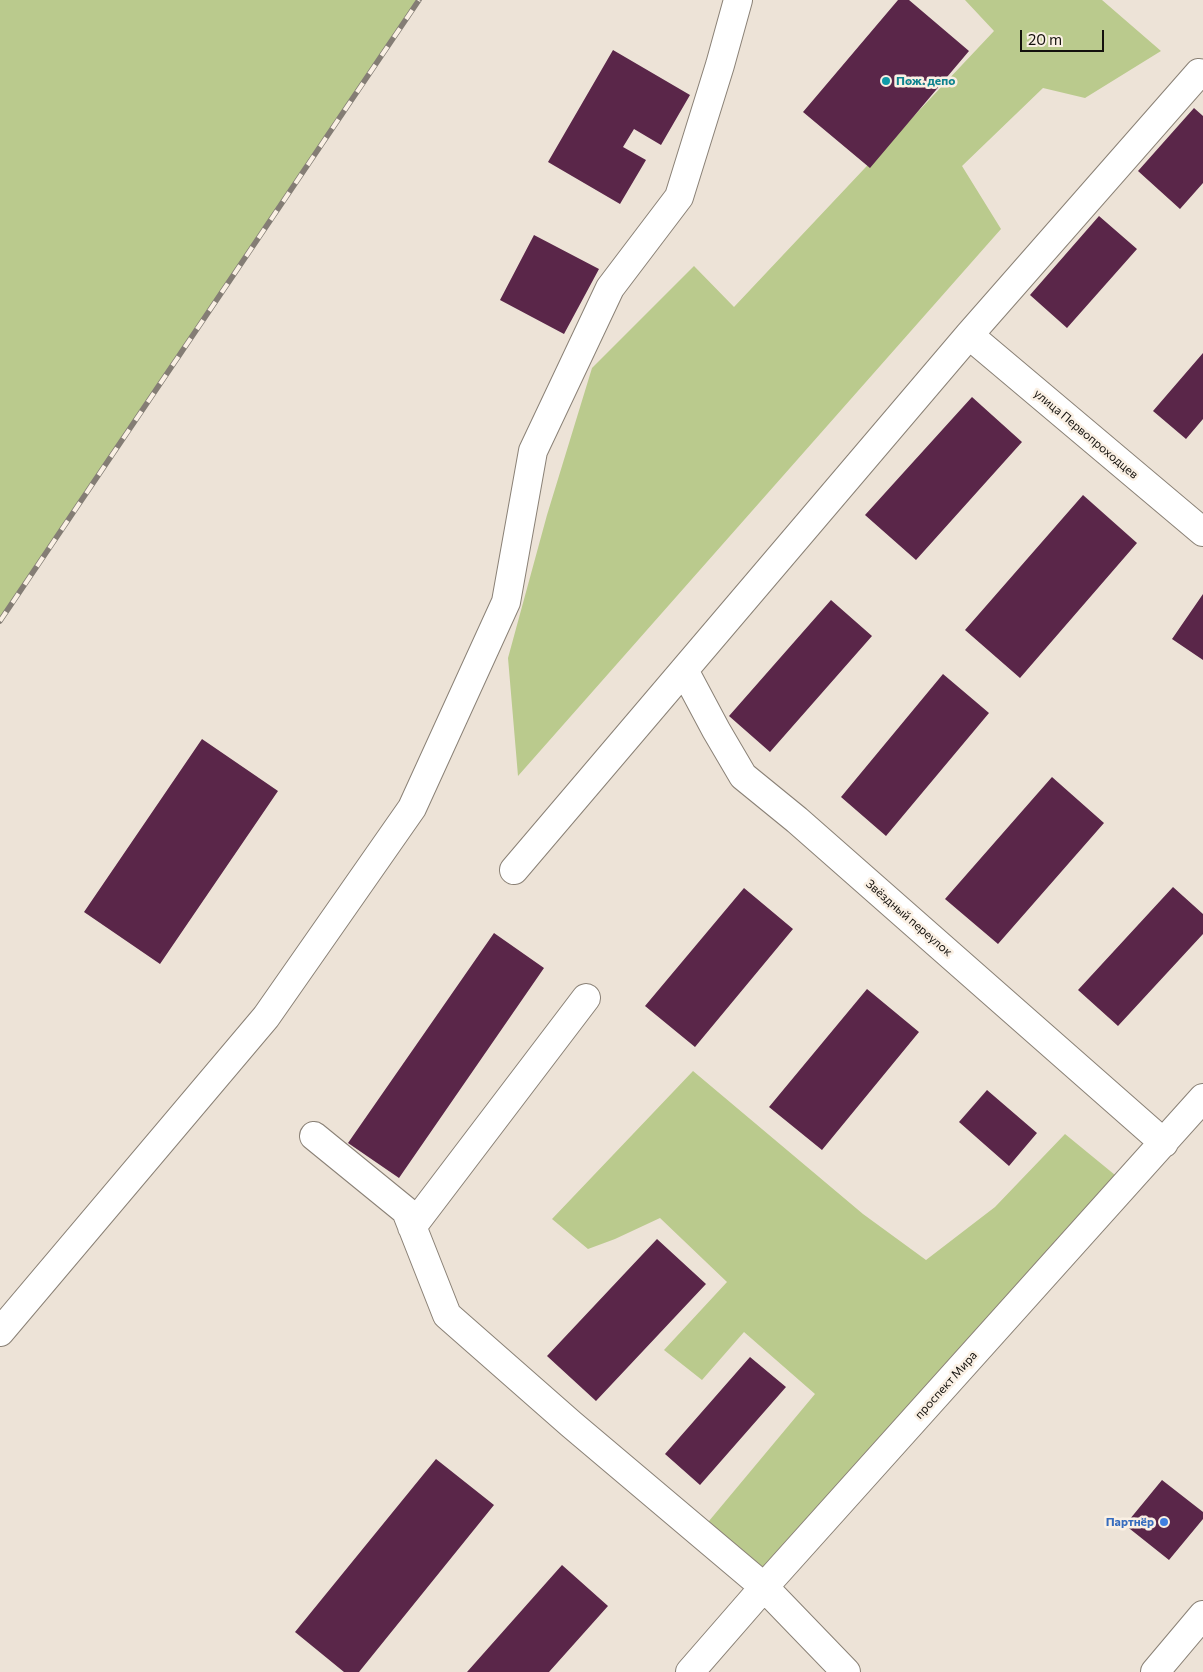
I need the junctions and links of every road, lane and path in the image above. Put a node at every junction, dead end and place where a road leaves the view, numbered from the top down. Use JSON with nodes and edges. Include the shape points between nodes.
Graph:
{"nodes":[{"id":1,"x":738,"y":0,"type":"edge"},
{"id":2,"x":1201,"y":74,"type":"edge"},
{"id":3,"x":969,"y":335,"type":"junction"},
{"id":4,"x":1203,"y":532,"type":"edge"},
{"id":5,"x":684,"y":670,"type":"junction"},
{"id":6,"x":514,"y":870,"type":"dead end"},
{"id":7,"x":586,"y":998,"type":"dead end"},
{"id":8,"x":1203,"y":1098,"type":"edge"},
{"id":9,"x":314,"y":1136,"type":"dead end"},
{"id":10,"x":1164,"y":1142,"type":"junction"},
{"id":11,"x":412,"y":1227,"type":"junction"},
{"id":12,"x":0,"y":1332,"type":"edge"},
{"id":13,"x":764,"y":1587,"type":"junction"},
{"id":14,"x":1203,"y":1615,"type":"edge"},
{"id":15,"x":690,"y":1672,"type":"edge"},
{"id":16,"x":846,"y":1672,"type":"edge"},
{"id":17,"x":1155,"y":1672,"type":"edge"}],
"edges":[{"from":1,"to":12,"type":"street","via":[[680,197],[610,288],[533,451],[506,602],[412,808],[266,1017]]},
{"from":2,"to":3,"type":"street"},
{"from":3,"to":4,"type":"street","name":"улица Первопроходцев"},
{"from":3,"to":5,"type":"street"},
{"from":5,"to":6,"type":"street"},
{"from":5,"to":10,"type":"street","name":"Звёздный переулок","via":[[743,776]]},
{"from":7,"to":11,"type":"street"},
{"from":8,"to":10,"type":"street","name":"проспект Мира"},
{"from":9,"to":11,"type":"street","via":[[406,1211]]},
{"from":10,"to":13,"type":"street","name":"проспект Мира"},
{"from":11,"to":13,"type":"street","via":[[447,1315]]},
{"from":13,"to":15,"type":"street","name":"проспект Мира"},
{"from":13,"to":16,"type":"street"},
{"from":14,"to":17,"type":"street"}]}
